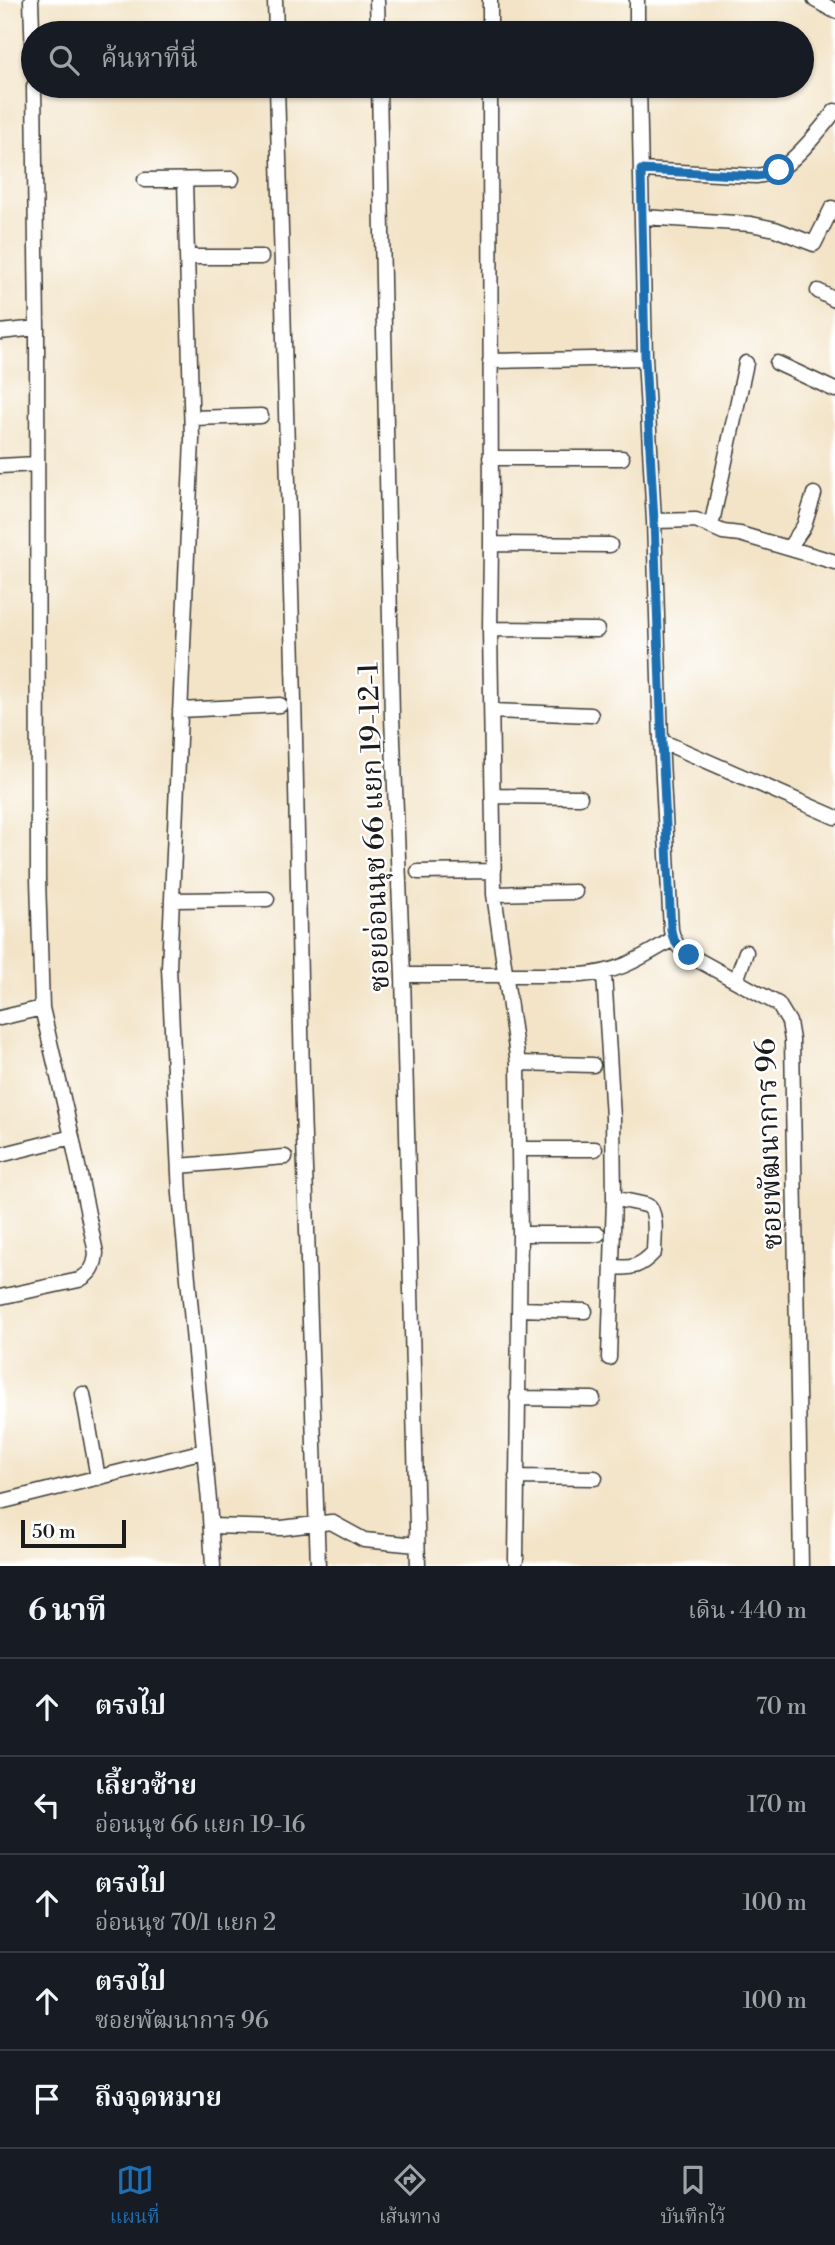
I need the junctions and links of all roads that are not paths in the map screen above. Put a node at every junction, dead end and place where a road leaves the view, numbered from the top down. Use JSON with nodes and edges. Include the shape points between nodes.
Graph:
{"nodes":[{"id":1,"x":32,"y":0,"type":"edge"},
{"id":2,"x":275,"y":0,"type":"edge"},
{"id":3,"x":377,"y":0,"type":"edge"},
{"id":4,"x":490,"y":0,"type":"edge"},
{"id":5,"x":637,"y":0,"type":"edge"},
{"id":6,"x":815,"y":0,"type":"edge"},
{"id":7,"x":835,"y":11,"type":"edge"},
{"id":8,"x":32,"y":21,"type":"edge"},
{"id":9,"x":276,"y":21,"type":"edge"},
{"id":10,"x":378,"y":21,"type":"edge"},
{"id":11,"x":490,"y":21,"type":"edge"},
{"id":12,"x":637,"y":21,"type":"edge"},
{"id":13,"x":34,"y":98,"type":"edge"},
{"id":14,"x":277,"y":98,"type":"edge"},
{"id":15,"x":379,"y":98,"type":"edge"},
{"id":16,"x":490,"y":98,"type":"edge"},
{"id":17,"x":639,"y":98,"type":"edge"},
{"id":18,"x":835,"y":111,"type":"edge"},
{"id":19,"x":641,"y":170,"type":"junction"},
{"id":20,"x":232,"y":179,"type":"dead end"},
{"id":21,"x":145,"y":180,"type":"dead end"},
{"id":22,"x":185,"y":180,"type":"junction"},
{"id":23,"x":832,"y":208,"type":"dead end"},
{"id":24,"x":643,"y":217,"type":"junction"},
{"id":25,"x":187,"y":257,"type":"junction"},
{"id":26,"x":261,"y":257,"type":"dead end"},
{"id":27,"x":818,"y":291,"type":"dead end"},
{"id":28,"x":835,"y":300,"type":"edge"},
{"id":29,"x":37,"y":328,"type":"junction"},
{"id":30,"x":0,"y":332,"type":"edge"},
{"id":31,"x":645,"y":358,"type":"junction"},
{"id":32,"x":491,"y":361,"type":"junction"},
{"id":33,"x":746,"y":363,"type":"dead end"},
{"id":34,"x":777,"y":363,"type":"dead end"},
{"id":35,"x":835,"y":390,"type":"edge"},
{"id":36,"x":261,"y":416,"type":"dead end"},
{"id":37,"x":192,"y":418,"type":"junction"},
{"id":38,"x":490,"y":458,"type":"junction"},
{"id":39,"x":622,"y":458,"type":"dead end"},
{"id":40,"x":37,"y":464,"type":"junction"},
{"id":41,"x":0,"y":466,"type":"edge"},
{"id":42,"x":814,"y":494,"type":"dead end"},
{"id":43,"x":654,"y":521,"type":"junction"},
{"id":44,"x":711,"y":527,"type":"junction"},
{"id":45,"x":491,"y":544,"type":"junction"},
{"id":46,"x":610,"y":545,"type":"dead end"},
{"id":47,"x":789,"y":548,"type":"junction"},
{"id":48,"x":835,"y":562,"type":"edge"},
{"id":49,"x":490,"y":629,"type":"junction"},
{"id":50,"x":597,"y":630,"type":"dead end"},
{"id":51,"x":280,"y":705,"type":"dead end"},
{"id":52,"x":180,"y":710,"type":"junction"},
{"id":53,"x":492,"y":711,"type":"junction"},
{"id":54,"x":591,"y":715,"type":"dead end"},
{"id":55,"x":662,"y":741,"type":"junction"},
{"id":56,"x":493,"y":796,"type":"junction"},
{"id":57,"x":580,"y":797,"type":"dead end"},
{"id":58,"x":835,"y":817,"type":"edge"},
{"id":59,"x":494,"y":871,"type":"junction"},
{"id":60,"x":418,"y":872,"type":"dead end"},
{"id":61,"x":575,"y":892,"type":"dead end"},
{"id":62,"x":494,"y":894,"type":"junction"},
{"id":63,"x":267,"y":899,"type":"dead end"},
{"id":64,"x":172,"y":900,"type":"junction"},
{"id":65,"x":673,"y":939,"type":"junction"},
{"id":66,"x":746,"y":952,"type":"dead end"},
{"id":67,"x":604,"y":974,"type":"junction"},
{"id":68,"x":403,"y":975,"type":"junction"},
{"id":69,"x":506,"y":976,"type":"junction"},
{"id":70,"x":736,"y":981,"type":"junction"},
{"id":71,"x":42,"y":1008,"type":"junction"},
{"id":72,"x":0,"y":1018,"type":"edge"},
{"id":73,"x":517,"y":1063,"type":"junction"},
{"id":74,"x":593,"y":1065,"type":"dead end"},
{"id":75,"x":72,"y":1137,"type":"junction"},
{"id":76,"x":519,"y":1149,"type":"junction"},
{"id":77,"x":595,"y":1149,"type":"dead end"},
{"id":78,"x":0,"y":1155,"type":"edge"},
{"id":79,"x":285,"y":1157,"type":"dead end"},
{"id":80,"x":179,"y":1166,"type":"junction"},
{"id":81,"x":614,"y":1198,"type":"junction"},
{"id":82,"x":520,"y":1234,"type":"junction"},
{"id":83,"x":598,"y":1234,"type":"dead end"},
{"id":84,"x":612,"y":1266,"type":"junction"},
{"id":85,"x":0,"y":1297,"type":"edge"},
{"id":86,"x":519,"y":1309,"type":"junction"},
{"id":87,"x":585,"y":1311,"type":"dead end"},
{"id":88,"x":609,"y":1358,"type":"dead end"},
{"id":89,"x":83,"y":1394,"type":"dead end"},
{"id":90,"x":517,"y":1398,"type":"junction"},
{"id":91,"x":593,"y":1399,"type":"dead end"},
{"id":92,"x":204,"y":1451,"type":"junction"},
{"id":93,"x":516,"y":1477,"type":"junction"},
{"id":94,"x":98,"y":1478,"type":"junction"},
{"id":95,"x":596,"y":1478,"type":"dead end"},
{"id":96,"x":0,"y":1502,"type":"edge"},
{"id":97,"x":316,"y":1524,"type":"junction"},
{"id":98,"x":211,"y":1525,"type":"junction"},
{"id":99,"x":418,"y":1545,"type":"junction"},
{"id":100,"x":516,"y":1560,"type":"dead end"},
{"id":101,"x":214,"y":1566,"type":"edge"},
{"id":102,"x":318,"y":1566,"type":"edge"},
{"id":103,"x":418,"y":1566,"type":"edge"},
{"id":104,"x":801,"y":1566,"type":"edge"}],
"edges":[{"from":1,"to":8,"type":"street"},
{"from":2,"to":9,"type":"street"},
{"from":3,"to":10,"type":"street"},
{"from":4,"to":11,"type":"street"},
{"from":5,"to":12,"type":"street"},
{"from":6,"to":7,"type":"street"},
{"from":13,"to":29,"type":"street"},
{"from":14,"to":97,"type":"street"},
{"from":15,"to":68,"type":"street","name":"ซอยอ่อนนุช 66 แยก 19-12-1","via":[[392,717]]},
{"from":16,"to":32,"type":"street"},
{"from":17,"to":19,"type":"street"},
{"from":18,"to":19,"type":"street","via":[[817,134],[770,174]]},
{"from":19,"to":24,"type":"street"},
{"from":20,"to":22,"type":"street"},
{"from":21,"to":22,"type":"street"},
{"from":22,"to":25,"type":"street"},
{"from":23,"to":24,"type":"street","via":[[814,244],[751,224]]},
{"from":24,"to":31,"type":"street"},
{"from":25,"to":26,"type":"street"},
{"from":25,"to":37,"type":"street"},
{"from":27,"to":28,"type":"street"},
{"from":29,"to":30,"type":"street"},
{"from":29,"to":40,"type":"street"},
{"from":31,"to":32,"type":"street"},
{"from":31,"to":43,"type":"street"},
{"from":32,"to":38,"type":"street"},
{"from":33,"to":44,"type":"street"},
{"from":34,"to":35,"type":"street"},
{"from":36,"to":37,"type":"street"},
{"from":37,"to":52,"type":"street"},
{"from":38,"to":39,"type":"street"},
{"from":38,"to":45,"type":"street"},
{"from":40,"to":41,"type":"street"},
{"from":40,"to":71,"type":"street"},
{"from":42,"to":47,"type":"street","via":[[804,526]]},
{"from":43,"to":44,"type":"street","via":[[696,520]]},
{"from":43,"to":55,"type":"street"},
{"from":44,"to":47,"type":"street"},
{"from":45,"to":46,"type":"street"},
{"from":45,"to":49,"type":"street"},
{"from":47,"to":48,"type":"street"},
{"from":49,"to":50,"type":"street"},
{"from":49,"to":53,"type":"street"},
{"from":51,"to":52,"type":"street"},
{"from":52,"to":64,"type":"street"},
{"from":53,"to":54,"type":"street"},
{"from":53,"to":56,"type":"street"},
{"from":55,"to":58,"type":"street"},
{"from":55,"to":65,"type":"street"},
{"from":56,"to":57,"type":"street"},
{"from":56,"to":59,"type":"street"},
{"from":59,"to":60,"type":"street"},
{"from":59,"to":62,"type":"street"},
{"from":61,"to":62,"type":"street"},
{"from":62,"to":69,"type":"street"},
{"from":63,"to":64,"type":"street"},
{"from":64,"to":80,"type":"street","via":[[169,968]]},
{"from":65,"to":67,"type":"street"},
{"from":65,"to":70,"type":"street","name":"ซอยพัฒนาการ 96","via":[[689,955]]},
{"from":66,"to":70,"type":"street"},
{"from":67,"to":69,"type":"street"},
{"from":67,"to":81,"type":"street"},
{"from":68,"to":69,"type":"street"},
{"from":68,"to":99,"type":"street","name":"ซอยอ่อนนุช 66 แยก 19-12-1"},
{"from":69,"to":73,"type":"street"},
{"from":70,"to":104,"type":"street","name":"ซอยพัฒนาการ 96","via":[[778,1004],[789,1022],[792,1040]]},
{"from":71,"to":72,"type":"street"},
{"from":71,"to":75,"type":"street"},
{"from":73,"to":74,"type":"street"},
{"from":73,"to":76,"type":"street"},
{"from":75,"to":78,"type":"street"},
{"from":75,"to":85,"type":"street","via":[[95,1264],[90,1274],[79,1280]]},
{"from":76,"to":77,"type":"street"},
{"from":76,"to":82,"type":"street"},
{"from":79,"to":80,"type":"street"},
{"from":80,"to":92,"type":"street"},
{"from":81,"to":84,"type":"street"},
{"from":81,"to":84,"type":"street","via":[[649,1206],[654,1252],[636,1267]]},
{"from":82,"to":83,"type":"street"},
{"from":82,"to":86,"type":"street"},
{"from":84,"to":88,"type":"street"},
{"from":86,"to":87,"type":"street"},
{"from":86,"to":90,"type":"street"},
{"from":89,"to":94,"type":"street"},
{"from":90,"to":91,"type":"street"},
{"from":90,"to":93,"type":"street"},
{"from":92,"to":94,"type":"street"},
{"from":92,"to":98,"type":"street"},
{"from":93,"to":95,"type":"street"},
{"from":93,"to":100,"type":"street"},
{"from":94,"to":96,"type":"street"},
{"from":97,"to":98,"type":"street","via":[[282,1528]]},
{"from":97,"to":99,"type":"street","via":[[331,1522],[364,1541]]},
{"from":97,"to":102,"type":"street"},
{"from":98,"to":101,"type":"street"},
{"from":99,"to":103,"type":"street","name":"ซอยอ่อนนุช 66 แยก 19-12-1"}]}
